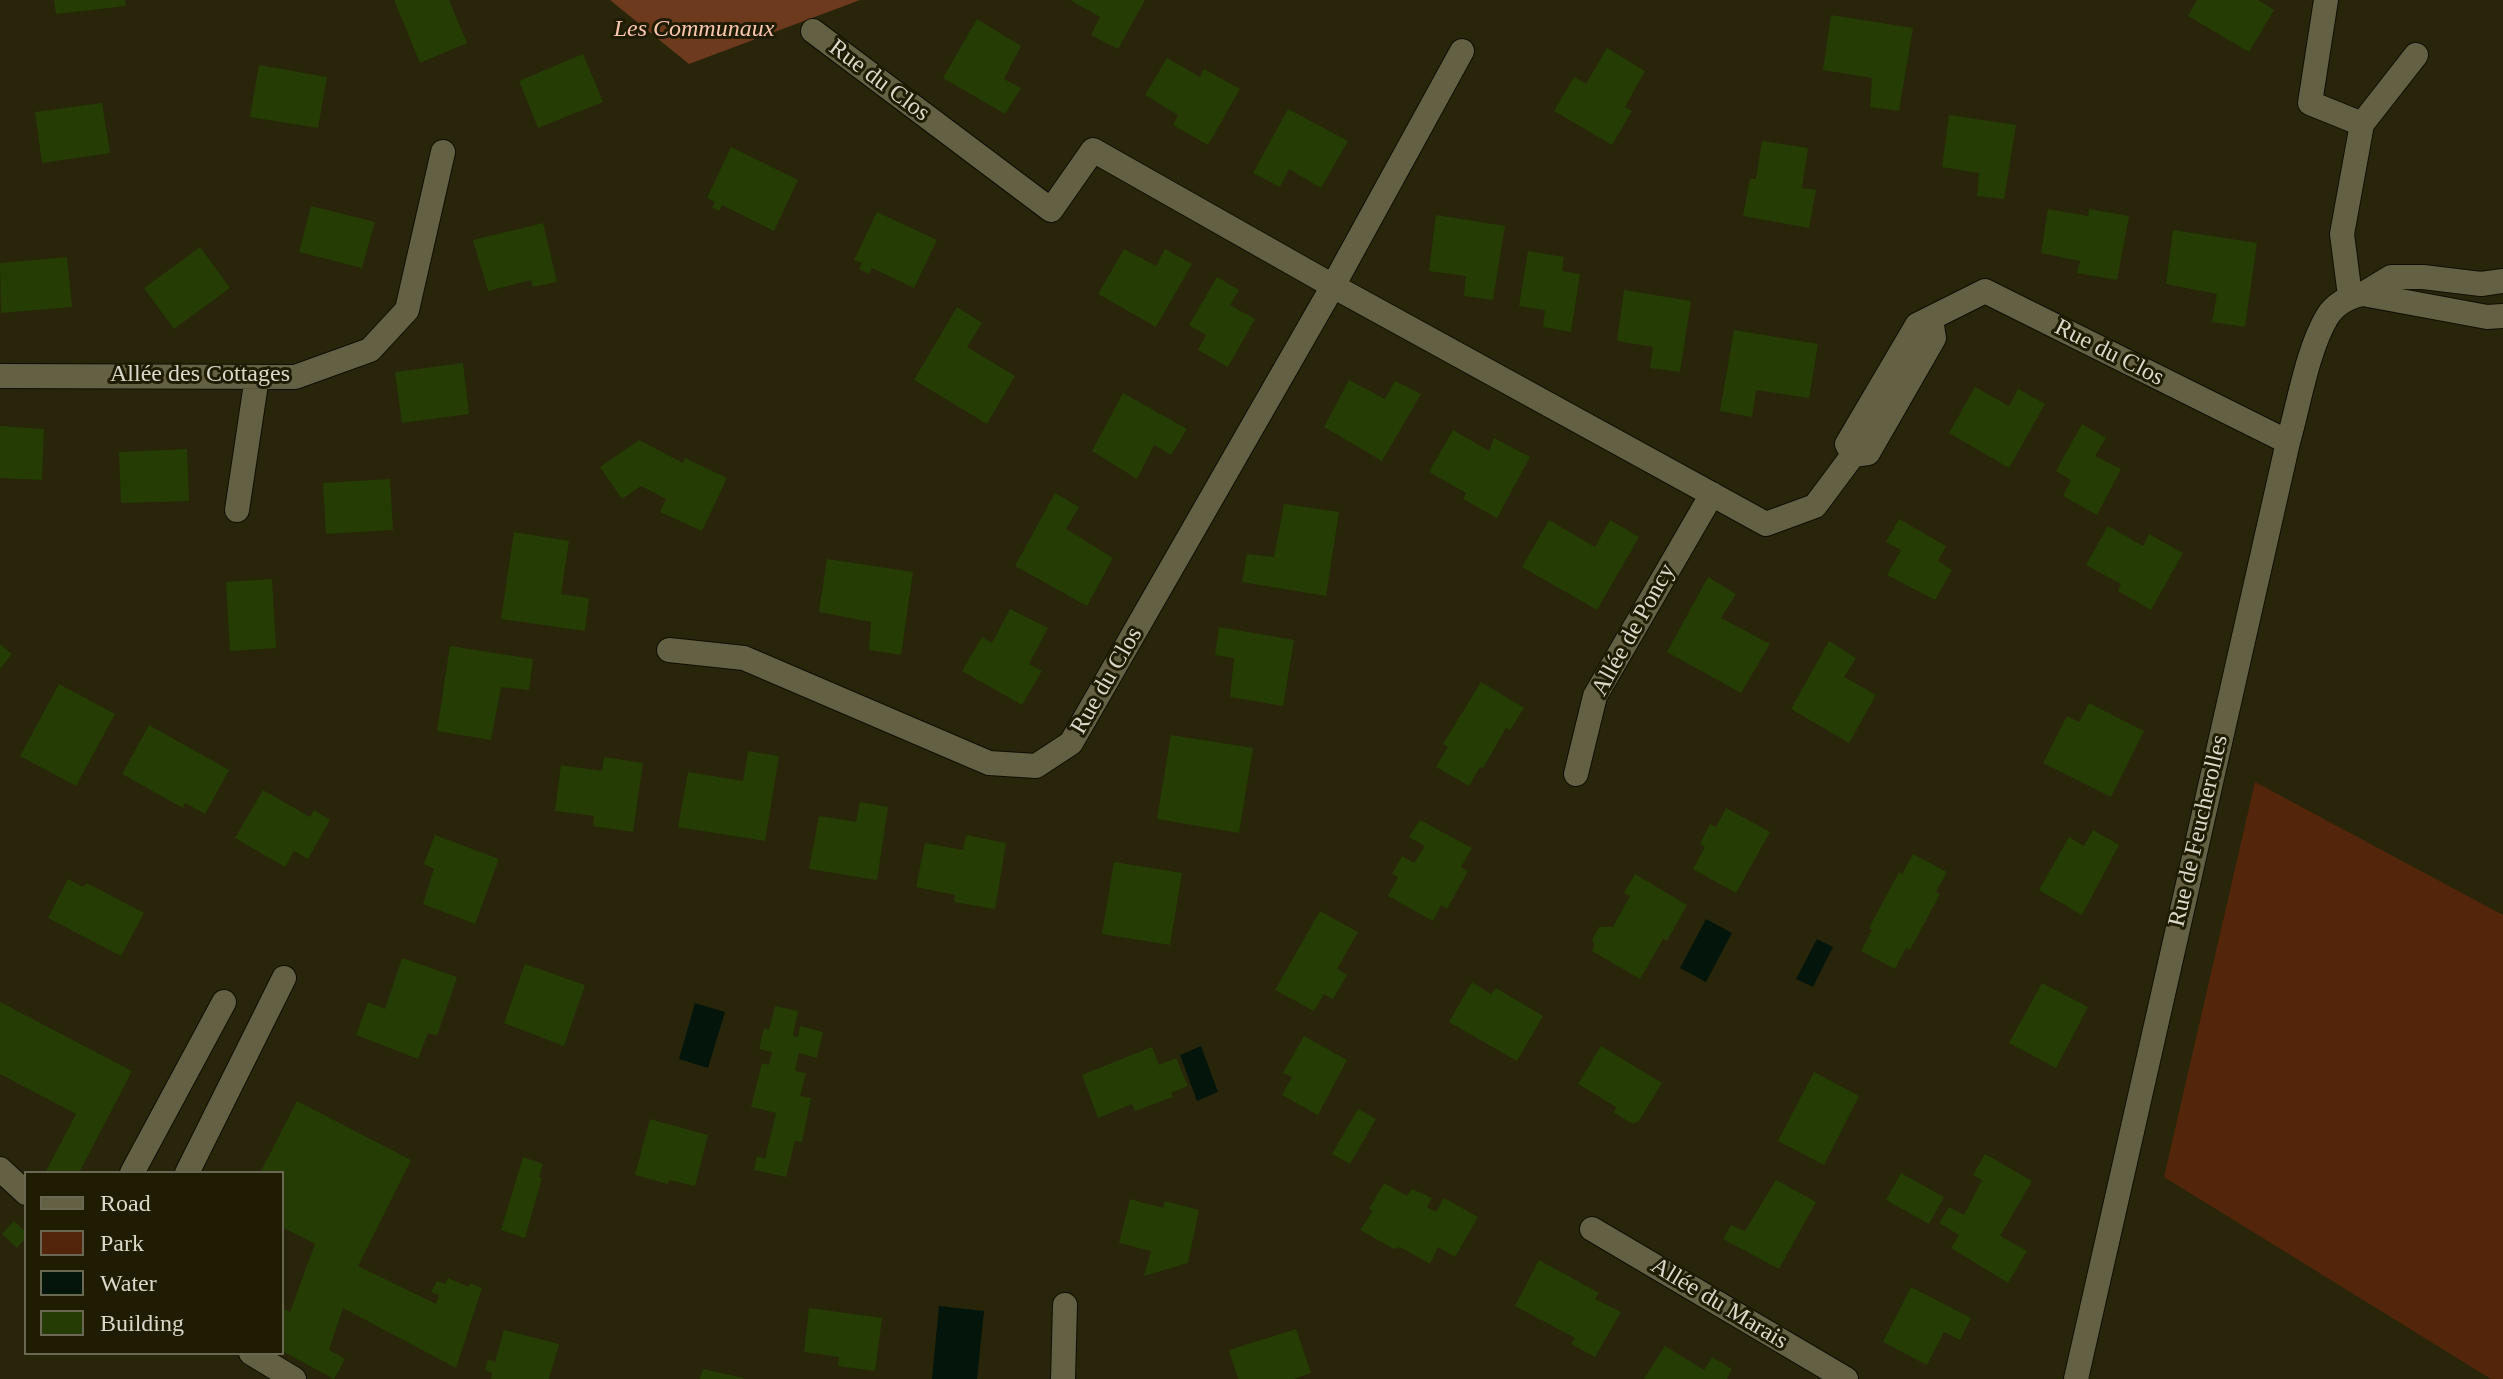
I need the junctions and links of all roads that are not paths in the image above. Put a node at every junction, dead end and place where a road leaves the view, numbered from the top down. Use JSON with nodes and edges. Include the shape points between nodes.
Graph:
{"nodes":[{"id":1,"x":2326,"y":0,"type":"edge"},
{"id":2,"x":813,"y":31,"type":"dead end"},
{"id":3,"x":1462,"y":51,"type":"dead end"},
{"id":4,"x":2416,"y":55,"type":"dead end"},
{"id":5,"x":2362,"y":124,"type":"junction"},
{"id":6,"x":443,"y":152,"type":"dead end"},
{"id":7,"x":2503,"y":281,"type":"edge"},
{"id":8,"x":1333,"y":286,"type":"junction"},
{"id":9,"x":2356,"y":295,"type":"junction"},
{"id":10,"x":2503,"y":316,"type":"edge"},
{"id":11,"x":0,"y":376,"type":"edge"},
{"id":12,"x":257,"y":377,"type":"junction"},
{"id":13,"x":2288,"y":442,"type":"junction"},
{"id":14,"x":1712,"y":494,"type":"junction"},
{"id":15,"x":237,"y":510,"type":"dead end"},
{"id":16,"x":669,"y":650,"type":"dead end"},
{"id":17,"x":1576,"y":774,"type":"dead end"},
{"id":18,"x":284,"y":978,"type":"dead end"},
{"id":19,"x":224,"y":1002,"type":"dead end"},
{"id":20,"x":0,"y":1169,"type":"edge"},
{"id":21,"x":133,"y":1171,"type":"edge"},
{"id":22,"x":188,"y":1171,"type":"edge"},
{"id":23,"x":24,"y":1191,"type":"edge"},
{"id":24,"x":1592,"y":1229,"type":"dead end"},
{"id":25,"x":1065,"y":1305,"type":"dead end"},
{"id":26,"x":254,"y":1355,"type":"edge"},
{"id":27,"x":294,"y":1379,"type":"edge"},
{"id":28,"x":1063,"y":1379,"type":"edge"},
{"id":29,"x":1846,"y":1379,"type":"edge"},
{"id":30,"x":2076,"y":1379,"type":"edge"}],
"edges":[{"from":1,"to":5,"type":"street","via":[[2310,103]]},
{"from":2,"to":8,"type":"street","name":"Rue du Clos","via":[[1051,210],[1093,150]]},
{"from":3,"to":8,"type":"street","name":"Rue du Clos"},
{"from":4,"to":5,"type":"street"},
{"from":5,"to":9,"type":"street","via":[[2342,234]]},
{"from":6,"to":12,"type":"street","name":"Allée des Cottages","via":[[407,310],[370,350],[295,377]]},
{"from":7,"to":9,"type":"street","name":"Rue de Feucherolles","via":[[2391,277]]},
{"from":8,"to":14,"type":"street","name":"Rue du Clos"},
{"from":8,"to":16,"type":"street","name":"Rue du Clos","via":[[1071,743],[1036,766],[989,763],[744,658]]},
{"from":9,"to":10,"type":"street"},
{"from":9,"to":13,"type":"street","name":"Rue de Feucherolles","via":[[2328,314]]},
{"from":11,"to":12,"type":"street","name":"Allée des Cottages"},
{"from":12,"to":15,"type":"street"},
{"from":13,"to":14,"type":"street","name":"Rue du Clos","via":[[1985,291],[1917,325],[1847,444],[1853,455],[1815,506],[1766,524]]},
{"from":13,"to":30,"type":"street","name":"Rue de Feucherolles"},
{"from":14,"to":17,"type":"street","name":"Allée de Poncy","via":[[1595,696]]},
{"from":18,"to":22,"type":"street"},
{"from":19,"to":21,"type":"street"},
{"from":20,"to":23,"type":"street"},
{"from":24,"to":29,"type":"street","name":"Allée du Marais"},
{"from":25,"to":28,"type":"street"},
{"from":26,"to":27,"type":"street"}]}
